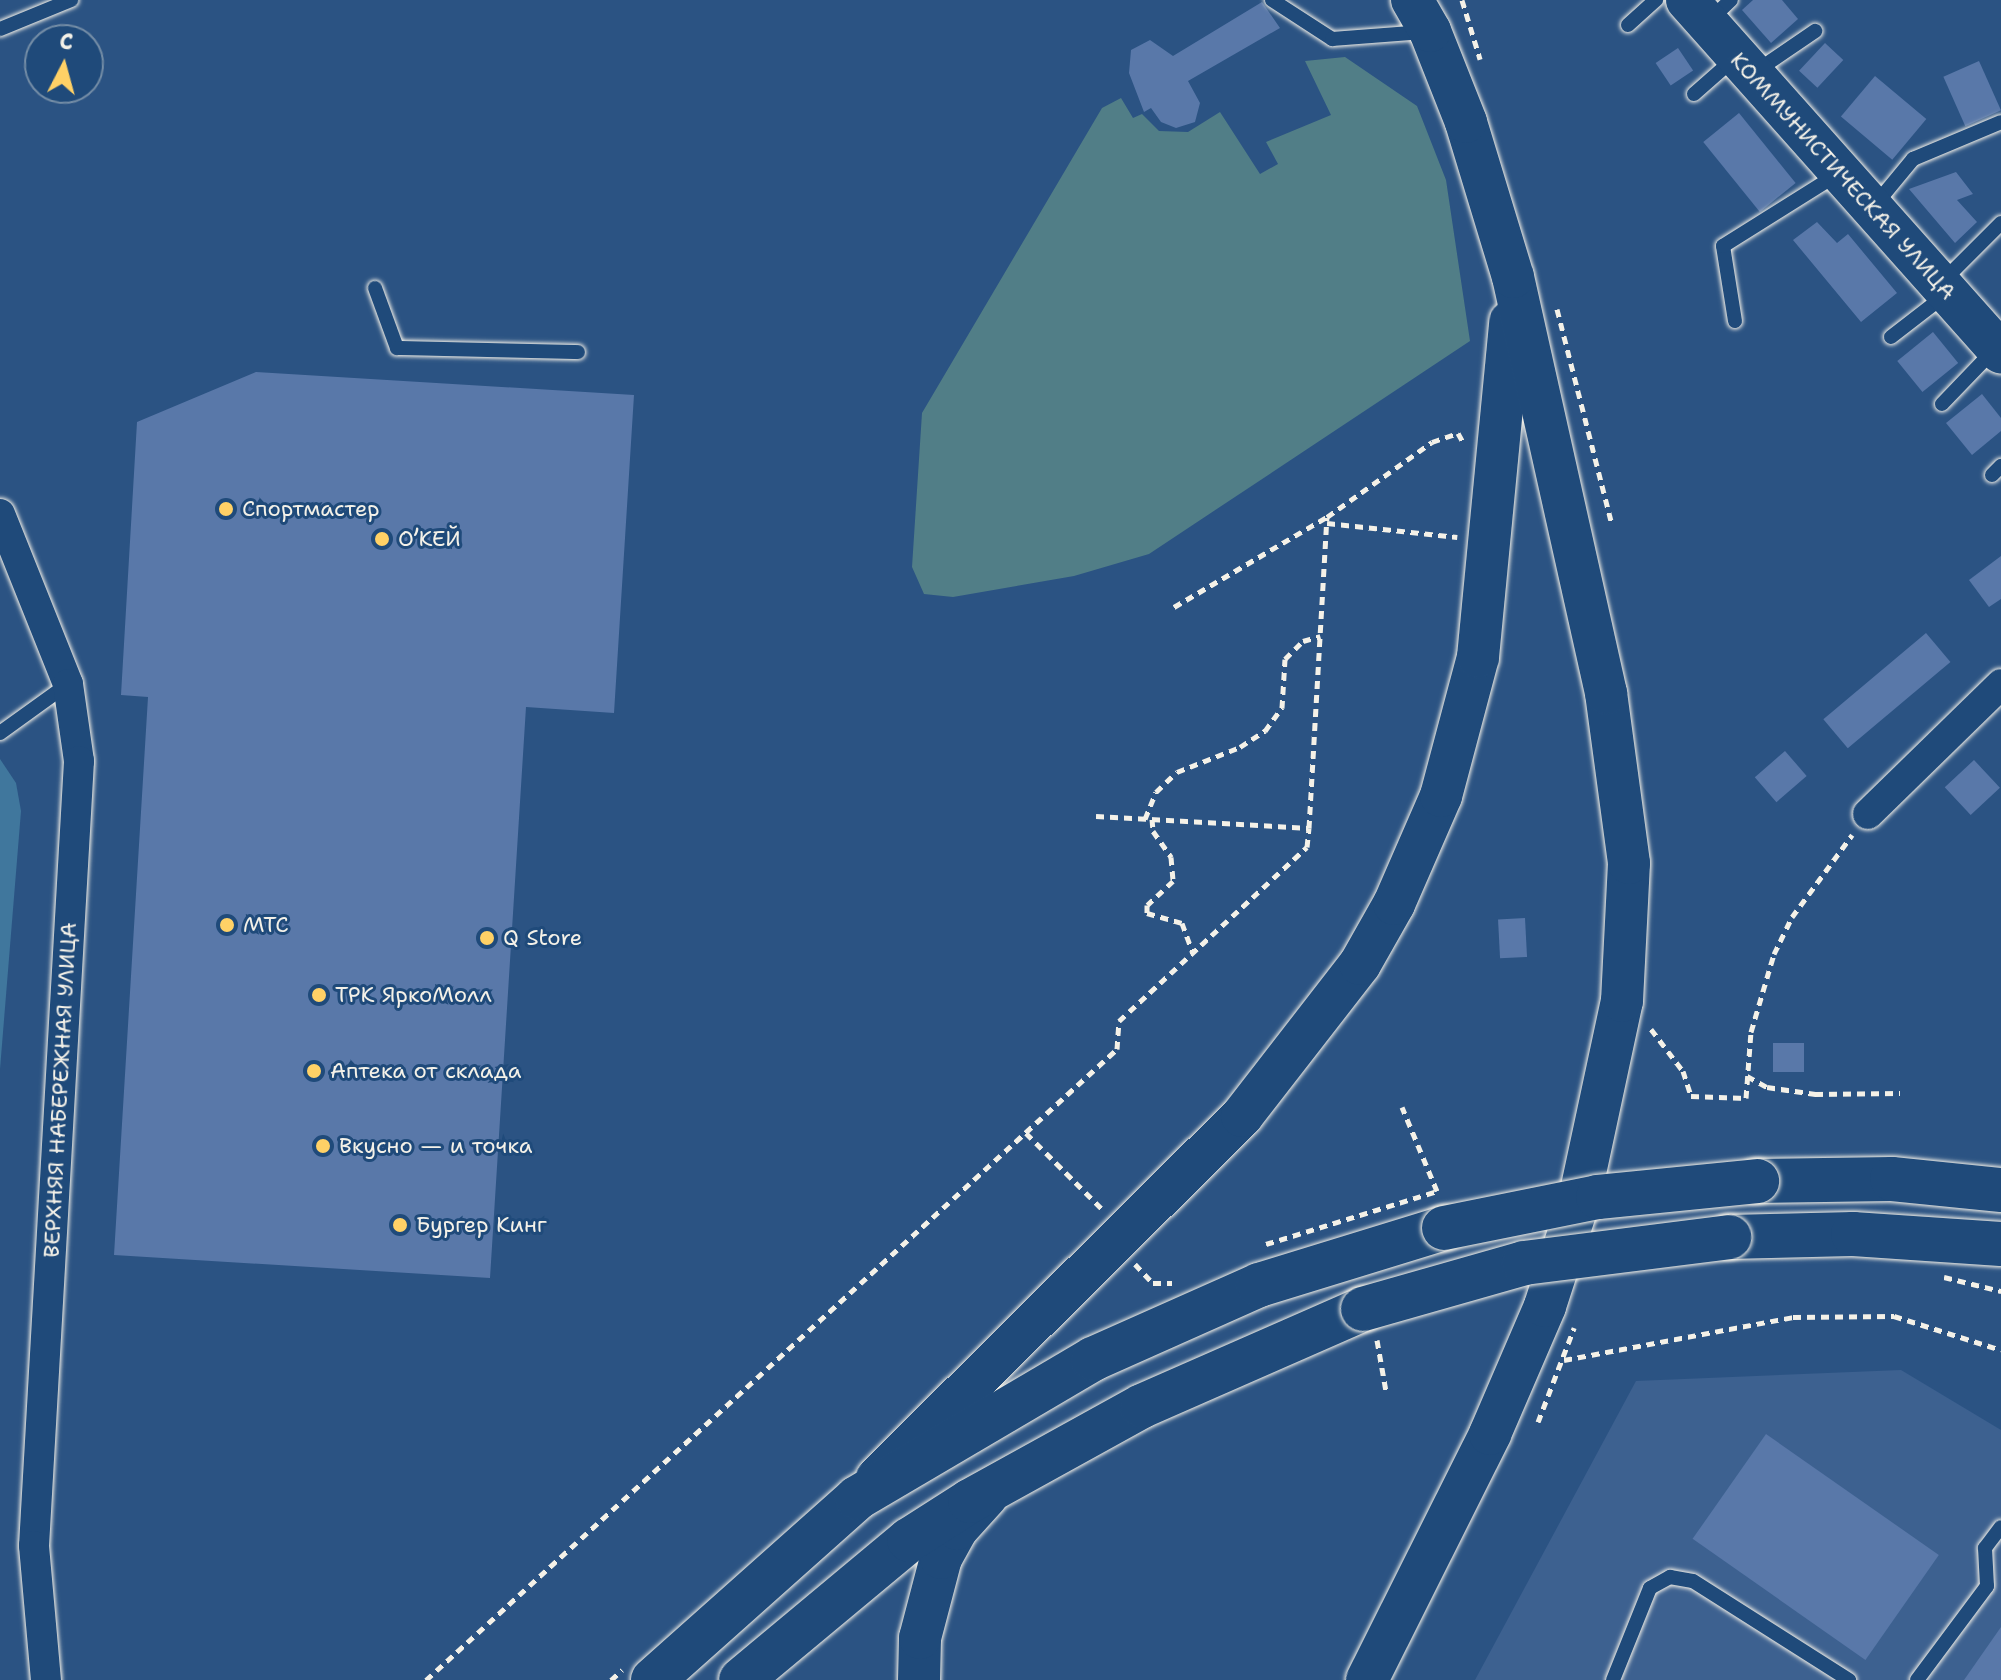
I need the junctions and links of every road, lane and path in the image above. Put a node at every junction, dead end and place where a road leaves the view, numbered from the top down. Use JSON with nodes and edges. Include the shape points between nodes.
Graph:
{"nodes":[{"id":1,"x":71,"y":0,"type":"edge"},
{"id":2,"x":1272,"y":0,"type":"edge"},
{"id":3,"x":1656,"y":0,"type":"edge"},
{"id":4,"x":1708,"y":8,"type":"edge"},
{"id":5,"x":1421,"y":16,"type":"edge"},
{"id":6,"x":1628,"y":25,"type":"dead end"},
{"id":7,"x":0,"y":29,"type":"edge"},
{"id":8,"x":1815,"y":31,"type":"dead end"},
{"id":9,"x":1744,"y":66,"type":"junction"},
{"id":10,"x":1694,"y":94,"type":"dead end"},
{"id":11,"x":2001,"y":122,"type":"edge"},
{"id":12,"x":1839,"y":173,"type":"junction"},
{"id":13,"x":1871,"y":210,"type":"junction"},
{"id":14,"x":2001,"y":223,"type":"edge"},
{"id":15,"x":1513,"y":277,"type":"junction"},
{"id":16,"x":375,"y":288,"type":"dead end"},
{"id":17,"x":1944,"y":288,"type":"junction"},
{"id":18,"x":1735,"y":321,"type":"dead end"},
{"id":19,"x":1891,"y":337,"type":"dead end"},
{"id":20,"x":1999,"y":350,"type":"edge"},
{"id":21,"x":578,"y":352,"type":"dead end"},
{"id":22,"x":1942,"y":404,"type":"dead end"},
{"id":23,"x":1466,"y":456,"type":"dead end"},
{"id":24,"x":0,"y":514,"type":"edge"},
{"id":25,"x":1327,"y":520,"type":"junction"},
{"id":26,"x":1474,"y":539,"type":"dead end"},
{"id":27,"x":1174,"y":607,"type":"dead end"},
{"id":28,"x":1320,"y":636,"type":"junction"},
{"id":29,"x":68,"y":684,"type":"junction"},
{"id":30,"x":2001,"y":684,"type":"edge"},
{"id":31,"x":0,"y":733,"type":"edge"},
{"id":32,"x":1868,"y":814,"type":"joint"},
{"id":33,"x":1096,"y":816,"type":"dead end"},
{"id":34,"x":1149,"y":819,"type":"junction"},
{"id":35,"x":1309,"y":828,"type":"junction"},
{"id":36,"x":1193,"y":955,"type":"junction"},
{"id":37,"x":1651,"y":1029,"type":"dead end"},
{"id":38,"x":1746,"y":1076,"type":"junction"},
{"id":39,"x":1900,"y":1093,"type":"dead end"},
{"id":40,"x":1402,"y":1107,"type":"dead end"},
{"id":41,"x":1026,"y":1133,"type":"junction"},
{"id":42,"x":2001,"y":1190,"type":"edge"},
{"id":43,"x":1112,"y":1219,"type":"dead end"},
{"id":44,"x":2001,"y":1244,"type":"edge"},
{"id":45,"x":1256,"y":1248,"type":"dead end"},
{"id":46,"x":1127,"y":1254,"type":"dead end"},
{"id":47,"x":1927,"y":1272,"type":"dead end"},
{"id":48,"x":1181,"y":1279,"type":"dead end"},
{"id":49,"x":2001,"y":1291,"type":"edge"},
{"id":50,"x":1578,"y":1313,"type":"dead end"},
{"id":51,"x":1370,"y":1322,"type":"junction"},
{"id":52,"x":2001,"y":1350,"type":"edge"},
{"id":53,"x":1563,"y":1361,"type":"junction"},
{"id":54,"x":1386,"y":1391,"type":"dead end"},
{"id":55,"x":1538,"y":1422,"type":"dead end"},
{"id":56,"x":995,"y":1489,"type":"junction"},
{"id":57,"x":857,"y":1498,"type":"junction"},
{"id":58,"x":2001,"y":1527,"type":"edge"},
{"id":59,"x":46,"y":1680,"type":"edge"},
{"id":60,"x":426,"y":1680,"type":"edge"},
{"id":61,"x":653,"y":1680,"type":"edge"},
{"id":62,"x":741,"y":1680,"type":"edge"},
{"id":63,"x":919,"y":1680,"type":"edge"},
{"id":64,"x":1367,"y":1680,"type":"edge"},
{"id":65,"x":1613,"y":1680,"type":"edge"},
{"id":66,"x":1849,"y":1680,"type":"edge"},
{"id":67,"x":1917,"y":1680,"type":"edge"}],
"edges":[{"from":1,"to":7,"type":"lane"},
{"from":2,"to":5,"type":"lane","via":[[1332,39]]},
{"from":3,"to":6,"type":"lane"},
{"from":4,"to":9,"type":"main road","name":"КОММУНИСТИЧЕСКАЯ УЛИЦА"},
{"from":5,"to":15,"type":"main road","via":[[1466,122]]},
{"from":8,"to":9,"type":"lane"},
{"from":9,"to":10,"type":"lane"},
{"from":9,"to":12,"type":"main road","name":"КОММУНИСТИЧЕСКАЯ УЛИЦА"},
{"from":11,"to":13,"type":"lane","via":[[1913,159]]},
{"from":12,"to":13,"type":"main road","name":"КОММУНИСТИЧЕСКАЯ УЛИЦА"},
{"from":12,"to":18,"type":"lane","via":[[1723,246]]},
{"from":13,"to":17,"type":"main road","name":"КОММУНИСТИЧЕСКАЯ УЛИЦА"},
{"from":14,"to":17,"type":"lane"},
{"from":15,"to":57,"type":"main road","via":[[1478,657],[1441,796],[1394,904],[1360,964],[1242,1116]]},
{"from":15,"to":64,"type":"main road","via":[[1606,693],[1623,793],[1629,863],[1622,1001],[1597,1134],[1545,1306],[1490,1434]]},
{"from":16,"to":21,"type":"lane","via":[[397,348]]},
{"from":17,"to":19,"type":"lane"},
{"from":17,"to":20,"type":"main road","name":"КОММУНИСТИЧЕСКАЯ УЛИЦА"},
{"from":20,"to":22,"type":"lane"},
{"from":23,"to":25,"type":"path","via":[[1458,433],[1432,442]]},
{"from":24,"to":29,"type":"street","name":"ВЕРХНЯЯ НАБЕРЕЖНАЯ УЛИЦА"},
{"from":25,"to":26,"type":"path"},
{"from":25,"to":27,"type":"path"},
{"from":25,"to":28,"type":"path"},
{"from":28,"to":34,"type":"path","via":[[1303,641],[1285,659],[1282,708],[1265,731],[1177,772],[1156,792]]},
{"from":28,"to":35,"type":"path"},
{"from":29,"to":31,"type":"lane"},
{"from":29,"to":59,"type":"street","name":"ВЕРХНЯЯ НАБЕРЕЖНАЯ УЛИЦА","via":[[79,761],[34,1546]]},
{"from":30,"to":32,"type":"street"},
{"from":32,"to":38,"type":"path","via":[[1792,917],[1774,954],[1751,1032]]},
{"from":33,"to":34,"type":"path"},
{"from":34,"to":35,"type":"path"},
{"from":34,"to":36,"type":"path","via":[[1171,857],[1173,881],[1147,905],[1147,913],[1182,923]]},
{"from":35,"to":36,"type":"path","via":[[1307,847]]},
{"from":36,"to":41,"type":"path","via":[[1119,1021],[1117,1049]]},
{"from":37,"to":38,"type":"path","via":[[1683,1071],[1691,1096],[1746,1098]]},
{"from":38,"to":39,"type":"path","via":[[1767,1087],[1815,1094]]},
{"from":40,"to":45,"type":"path","via":[[1437,1191]]},
{"from":41,"to":43,"type":"path"},
{"from":41,"to":60,"type":"path"},
{"from":42,"to":57,"type":"main road","bridge":true,"via":[[1892,1179],[1757,1181],[1598,1197],[1444,1228],[1259,1285],[1172,1321],[1093,1359]]},
{"from":44,"to":51,"type":"main road","bridge":true,"via":[[1853,1234],[1729,1237],[1524,1263]]},
{"from":46,"to":48,"type":"path","via":[[1153,1283],[1169,1285]]},
{"from":47,"to":49,"type":"path"},
{"from":50,"to":53,"type":"path"},
{"from":51,"to":54,"type":"path"},
{"from":51,"to":56,"type":"main road","via":[[1142,1406]]},
{"from":52,"to":53,"type":"path","via":[[1894,1316],[1793,1317]]},
{"from":53,"to":55,"type":"path"},
{"from":56,"to":62,"type":"main road","via":[[909,1540]]},
{"from":56,"to":63,"type":"main road","via":[[957,1529],[941,1558],[920,1638]]},
{"from":57,"to":61,"type":"main road"},
{"from":58,"to":67,"type":"lane","via":[[1985,1548],[1987,1586]]},
{"from":65,"to":66,"type":"lane","via":[[1650,1588],[1670,1577],[1693,1581]]}]}
